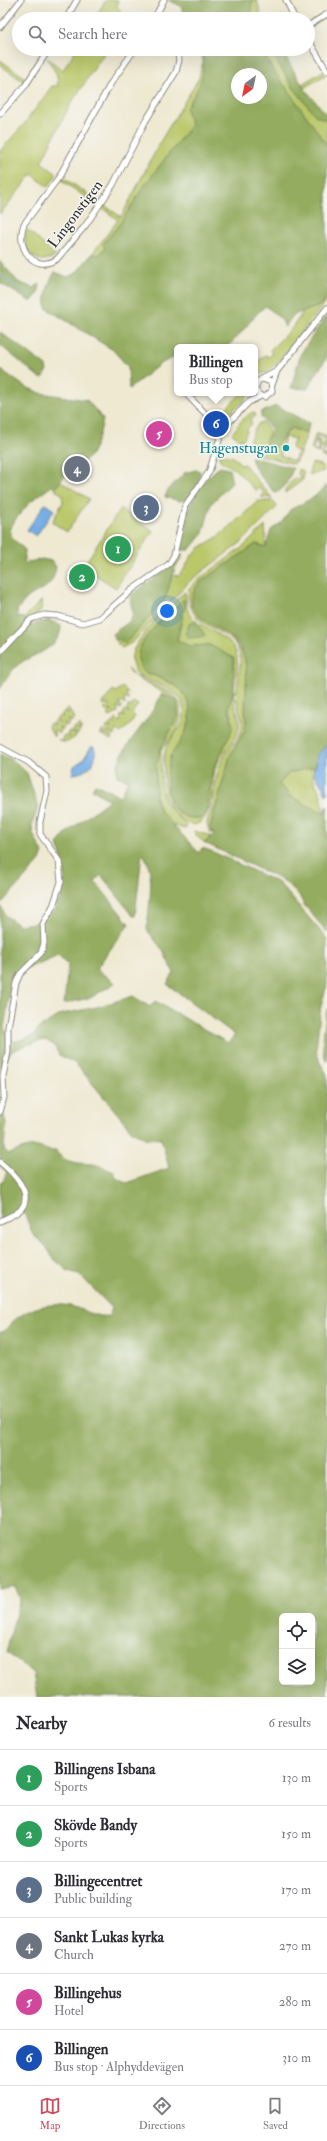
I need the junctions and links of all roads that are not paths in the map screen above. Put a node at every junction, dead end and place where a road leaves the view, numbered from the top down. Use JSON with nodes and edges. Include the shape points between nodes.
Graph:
{"nodes":[{"id":1,"x":21,"y":0,"type":"edge"},
{"id":2,"x":77,"y":0,"type":"edge"},
{"id":3,"x":164,"y":0,"type":"edge"},
{"id":4,"x":286,"y":0,"type":"edge"},
{"id":5,"x":70,"y":12,"type":"edge"},
{"id":6,"x":159,"y":12,"type":"edge"},
{"id":7,"x":292,"y":12,"type":"edge"},
{"id":8,"x":327,"y":14,"type":"edge"},
{"id":9,"x":315,"y":22,"type":"edge"},
{"id":10,"x":0,"y":27,"type":"edge"},
{"id":11,"x":315,"y":51,"type":"edge"},
{"id":12,"x":45,"y":56,"type":"edge"},
{"id":13,"x":130,"y":56,"type":"edge"},
{"id":14,"x":178,"y":56,"type":"edge"},
{"id":15,"x":327,"y":71,"type":"edge"},
{"id":16,"x":0,"y":114,"type":"edge"},
{"id":17,"x":327,"y":308,"type":"edge"},
{"id":18,"x":277,"y":371,"type":"junction"},
{"id":19,"x":258,"y":380,"type":"edge"},
{"id":20,"x":272,"y":385,"type":"junction"},
{"id":21,"x":258,"y":393,"type":"edge"},
{"id":22,"x":190,"y":396,"type":"edge"},
{"id":23,"x":253,"y":396,"type":"edge"},
{"id":24,"x":261,"y":396,"type":"junction"},
{"id":25,"x":250,"y":402,"type":"junction"},
{"id":26,"x":223,"y":428,"type":"junction"},
{"id":27,"x":0,"y":652,"type":"edge"},
{"id":28,"x":0,"y":747,"type":"edge"},
{"id":29,"x":0,"y":1112,"type":"edge"},
{"id":30,"x":0,"y":1162,"type":"edge"},
{"id":31,"x":0,"y":1221,"type":"edge"}],
"edges":[{"from":1,"to":10,"type":"street"},
{"from":2,"to":5,"type":"street"},
{"from":3,"to":6,"type":"street"},
{"from":4,"to":7,"type":"street"},
{"from":8,"to":9,"type":"street"},
{"from":11,"to":15,"type":"street"},
{"from":12,"to":16,"type":"street","via":[[30,79]]},
{"from":13,"to":14,"type":"street","name":"Lingonstigen","via":[[111,83],[61,174],[24,224],[20,235],[22,244],[28,256],[36,261],[47,262],[56,259],[100,205],[145,122],[176,72]]},
{"from":17,"to":18,"type":"street"},
{"from":18,"to":19,"type":"street"},
{"from":18,"to":20,"type":"street"},
{"from":19,"to":20,"type":"street","via":[[268,380]]},
{"from":20,"to":24,"type":"street","via":[[270,394]]},
{"from":21,"to":24,"type":"street"},
{"from":22,"to":26,"type":"street"},
{"from":23,"to":25,"type":"street"},
{"from":24,"to":25,"type":"street"},
{"from":25,"to":26,"type":"street"},
{"from":26,"to":27,"type":"street","via":[[206,477],[185,506],[174,555],[169,564],[94,621],[83,623],[44,615],[31,619]]},
{"from":28,"to":29,"type":"street","via":[[28,762],[46,777],[47,791],[40,834],[59,861],[61,876],[56,897],[43,924],[44,943],[41,953],[20,974],[16,983],[8,1027],[8,1052],[3,1076],[4,1096]]},
{"from":30,"to":31,"type":"street","via":[[18,1178],[24,1192],[24,1202],[20,1211]]}]}
